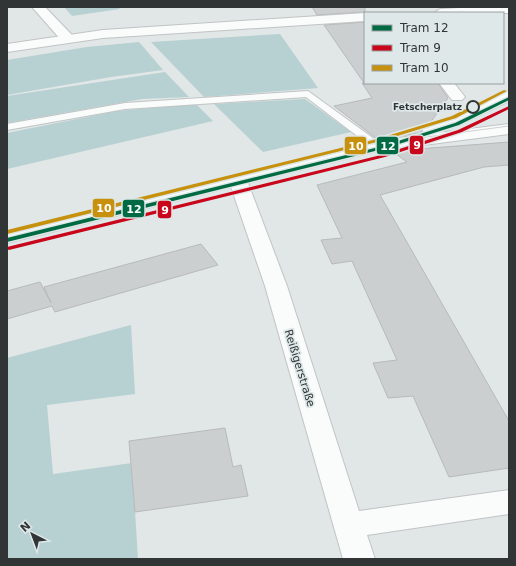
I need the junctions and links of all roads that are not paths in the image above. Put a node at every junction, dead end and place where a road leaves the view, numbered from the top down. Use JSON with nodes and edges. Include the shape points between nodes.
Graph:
{"nodes":[{"id":1,"x":38,"y":7,"type":"edge"},
{"id":2,"x":508,"y":8,"type":"edge"},
{"id":3,"x":454,"y":12,"type":"edge"},
{"id":4,"x":364,"y":17,"type":"edge"},
{"id":5,"x":67,"y":38,"type":"junction"},
{"id":6,"x":7,"y":48,"type":"edge"},
{"id":7,"x":447,"y":84,"type":"edge"},
{"id":8,"x":509,"y":95,"type":"edge"},
{"id":9,"x":457,"y":97,"type":"dead end"},
{"id":10,"x":7,"y":127,"type":"edge"},
{"id":11,"x":509,"y":129,"type":"edge"},
{"id":12,"x":377,"y":146,"type":"junction"},
{"id":13,"x":237,"y":179,"type":"junction"},
{"id":14,"x":7,"y":237,"type":"edge"},
{"id":15,"x":509,"y":502,"type":"edge"},
{"id":16,"x":349,"y":525,"type":"junction"},
{"id":17,"x":359,"y":559,"type":"edge"}],
"edges":[{"from":1,"to":5,"type":"street"},
{"from":2,"to":3,"type":"street"},
{"from":4,"to":5,"type":"street"},
{"from":5,"to":6,"type":"street"},
{"from":7,"to":9,"type":"street"},
{"from":8,"to":12,"type":"street","via":[[453,122]]},
{"from":10,"to":12,"type":"lane","via":[[125,106],[308,94]]},
{"from":11,"to":12,"type":"street"},
{"from":12,"to":13,"type":"street"},
{"from":13,"to":14,"type":"street"},
{"from":13,"to":16,"type":"street","name":"Reißigerstraße","via":[[276,286]]},
{"from":15,"to":16,"type":"street"},
{"from":16,"to":17,"type":"street","name":"Reißigerstraße"}]}
